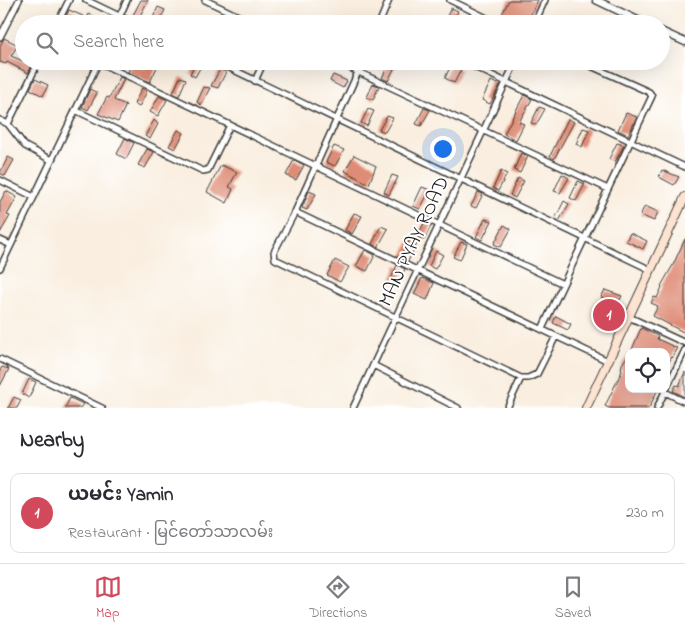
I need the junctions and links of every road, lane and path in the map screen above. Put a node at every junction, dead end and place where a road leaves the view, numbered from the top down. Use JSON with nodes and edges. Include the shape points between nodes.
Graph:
{"nodes":[{"id":1,"x":19,"y":0,"type":"edge"},
{"id":2,"x":69,"y":0,"type":"edge"},
{"id":3,"x":86,"y":0,"type":"edge"},
{"id":4,"x":127,"y":0,"type":"edge"},
{"id":5,"x":205,"y":0,"type":"edge"},
{"id":6,"x":389,"y":0,"type":"edge"},
{"id":7,"x":450,"y":0,"type":"edge"},
{"id":8,"x":545,"y":0,"type":"edge"},
{"id":9,"x":596,"y":0,"type":"edge"},
{"id":10,"x":62,"y":15,"type":"edge"},
{"id":11,"x":118,"y":15,"type":"edge"},
{"id":12,"x":120,"y":15,"type":"edge"},
{"id":13,"x":236,"y":15,"type":"edge"},
{"id":14,"x":384,"y":15,"type":"edge"},
{"id":15,"x":481,"y":15,"type":"edge"},
{"id":16,"x":538,"y":15,"type":"edge"},
{"id":17,"x":627,"y":15,"type":"edge"},
{"id":18,"x":670,"y":35,"type":"edge"},
{"id":19,"x":0,"y":37,"type":"edge"},
{"id":20,"x":685,"y":42,"type":"edge"},
{"id":21,"x":34,"y":70,"type":"edge"},
{"id":22,"x":95,"y":70,"type":"edge"},
{"id":23,"x":117,"y":70,"type":"edge"},
{"id":24,"x":232,"y":70,"type":"edge"},
{"id":25,"x":260,"y":70,"type":"edge"},
{"id":26,"x":354,"y":70,"type":"edge"},
{"id":27,"x":481,"y":70,"type":"edge"},
{"id":28,"x":512,"y":70,"type":"edge"},
{"id":29,"x":600,"y":70,"type":"edge"},
{"id":30,"x":358,"y":72,"type":"junction"},
{"id":31,"x":255,"y":81,"type":"junction"},
{"id":32,"x":506,"y":82,"type":"junction"},
{"id":33,"x":75,"y":110,"type":"junction"},
{"id":34,"x":0,"y":120,"type":"edge"},
{"id":35,"x":336,"y":120,"type":"junction"},
{"id":36,"x":8,"y":124,"type":"junction"},
{"id":37,"x":230,"y":125,"type":"junction"},
{"id":38,"x":484,"y":131,"type":"junction"},
{"id":39,"x":631,"y":141,"type":"junction"},
{"id":40,"x":51,"y":160,"type":"junction"},
{"id":41,"x":316,"y":166,"type":"junction"},
{"id":42,"x":685,"y":167,"type":"edge"},
{"id":43,"x":461,"y":179,"type":"junction"},
{"id":44,"x":0,"y":180,"type":"edge"},
{"id":45,"x":608,"y":189,"type":"junction"},
{"id":46,"x":34,"y":196,"type":"junction"},
{"id":47,"x":685,"y":197,"type":"edge"},
{"id":48,"x":295,"y":212,"type":"junction"},
{"id":49,"x":440,"y":225,"type":"junction"},
{"id":50,"x":584,"y":239,"type":"junction"},
{"id":51,"x":0,"y":240,"type":"edge"},
{"id":52,"x":11,"y":245,"type":"junction"},
{"id":53,"x":0,"y":268,"type":"edge"},
{"id":54,"x":418,"y":270,"type":"junction"},
{"id":55,"x":651,"y":270,"type":"junction"},
{"id":56,"x":563,"y":284,"type":"junction"},
{"id":57,"x":396,"y":317,"type":"junction"},
{"id":58,"x":630,"y":317,"type":"junction"},
{"id":59,"x":542,"y":329,"type":"junction"},
{"id":60,"x":556,"y":336,"type":"junction"},
{"id":61,"x":685,"y":343,"type":"edge"},
{"id":62,"x":685,"y":350,"type":"edge"},
{"id":63,"x":0,"y":359,"type":"edge"},
{"id":64,"x":608,"y":361,"type":"junction"},
{"id":65,"x":373,"y":365,"type":"junction"},
{"id":66,"x":521,"y":378,"type":"junction"},
{"id":67,"x":670,"y":382,"type":"edge"},
{"id":68,"x":665,"y":393,"type":"edge"},
{"id":69,"x":667,"y":393,"type":"edge"},
{"id":70,"x":685,"y":402,"type":"edge"},
{"id":71,"x":102,"y":408,"type":"edge"},
{"id":72,"x":353,"y":408,"type":"edge"},
{"id":73,"x":458,"y":408,"type":"edge"},
{"id":74,"x":507,"y":408,"type":"edge"},
{"id":75,"x":586,"y":408,"type":"edge"},
{"id":76,"x":658,"y":408,"type":"edge"}],
"edges":[{"from":1,"to":19,"type":"street"},
{"from":2,"to":10,"type":"street"},
{"from":3,"to":11,"type":"street"},
{"from":4,"to":12,"type":"street"},
{"from":5,"to":13,"type":"street"},
{"from":6,"to":14,"type":"street"},
{"from":7,"to":15,"type":"street"},
{"from":8,"to":16,"type":"street"},
{"from":9,"to":17,"type":"street"},
{"from":18,"to":20,"type":"street"},
{"from":21,"to":36,"type":"street"},
{"from":22,"to":33,"type":"street"},
{"from":23,"to":37,"type":"street"},
{"from":24,"to":31,"type":"street"},
{"from":25,"to":31,"type":"street"},
{"from":26,"to":30,"type":"street"},
{"from":27,"to":32,"type":"street"},
{"from":28,"to":32,"type":"street","name":"MAN PYAY ROAD"},
{"from":29,"to":39,"type":"street","via":[[652,96]]},
{"from":30,"to":35,"type":"street"},
{"from":30,"to":38,"type":"street"},
{"from":31,"to":35,"type":"street"},
{"from":32,"to":38,"type":"street","name":"MAN PYAY ROAD"},
{"from":32,"to":39,"type":"street"},
{"from":33,"to":37,"type":"street","via":[[203,171],[208,170]]},
{"from":33,"to":40,"type":"street"},
{"from":34,"to":36,"type":"street"},
{"from":35,"to":41,"type":"street"},
{"from":35,"to":43,"type":"street"},
{"from":36,"to":40,"type":"street","via":[[25,146]]},
{"from":37,"to":41,"type":"street"},
{"from":38,"to":43,"type":"street","name":"MAN PYAY ROAD"},
{"from":38,"to":45,"type":"street"},
{"from":39,"to":42,"type":"street"},
{"from":39,"to":45,"type":"street"},
{"from":40,"to":46,"type":"street"},
{"from":41,"to":48,"type":"street"},
{"from":41,"to":49,"type":"street"},
{"from":43,"to":49,"type":"street","name":"MAN PYAY ROAD"},
{"from":43,"to":50,"type":"street"},
{"from":44,"to":46,"type":"street"},
{"from":45,"to":50,"type":"street"},
{"from":46,"to":52,"type":"street"},
{"from":47,"to":55,"type":"main road"},
{"from":48,"to":54,"type":"street"},
{"from":48,"to":57,"type":"street","via":[[274,252],[275,260]]},
{"from":49,"to":54,"type":"street","name":"MAN PYAY ROAD"},
{"from":49,"to":56,"type":"street"},
{"from":50,"to":55,"type":"street"},
{"from":50,"to":56,"type":"street"},
{"from":51,"to":52,"type":"street"},
{"from":52,"to":53,"type":"street"},
{"from":54,"to":57,"type":"street","name":"MAN PYAY ROAD"},
{"from":54,"to":59,"type":"street"},
{"from":55,"to":58,"type":"main road"},
{"from":56,"to":59,"type":"street"},
{"from":57,"to":65,"type":"street","name":"MAN PYAY ROAD"},
{"from":57,"to":66,"type":"street"},
{"from":58,"to":61,"type":"street"},
{"from":58,"to":64,"type":"main road"},
{"from":59,"to":60,"type":"street"},
{"from":60,"to":64,"type":"street"},
{"from":60,"to":66,"type":"street","via":[[536,374]]},
{"from":62,"to":67,"type":"street"},
{"from":63,"to":71,"type":"street"},
{"from":64,"to":75,"type":"main road"},
{"from":65,"to":72,"type":"street","name":"MAN PYAY ROAD"},
{"from":65,"to":73,"type":"street"},
{"from":66,"to":74,"type":"street"},
{"from":68,"to":76,"type":"street"},
{"from":69,"to":70,"type":"street"}]}
